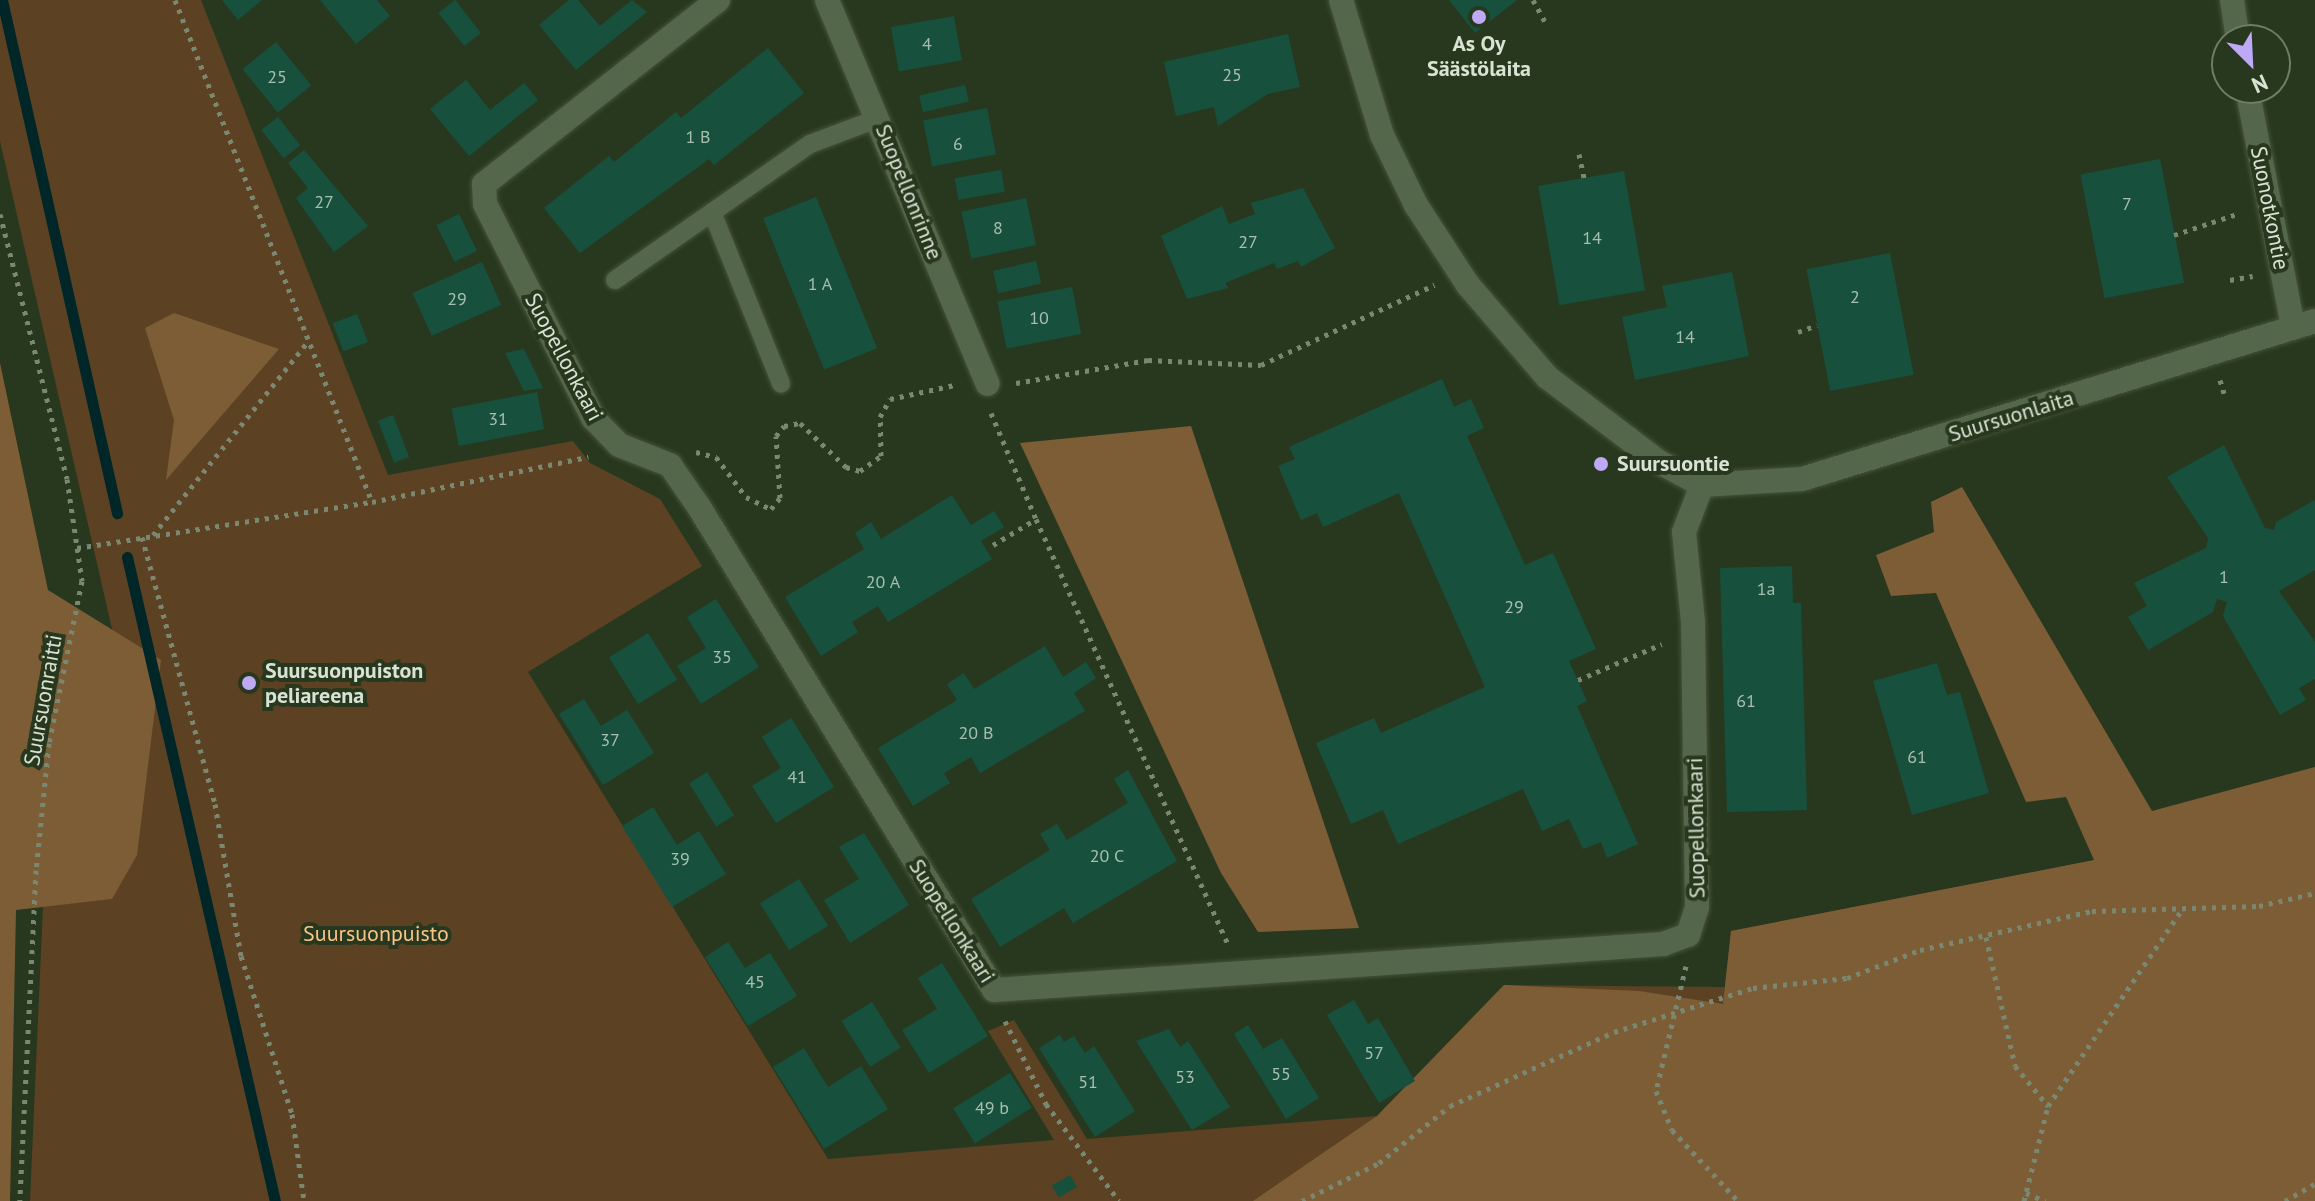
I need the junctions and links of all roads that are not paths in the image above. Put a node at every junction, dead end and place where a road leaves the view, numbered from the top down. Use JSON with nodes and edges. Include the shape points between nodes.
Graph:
{"nodes":[{"id":1,"x":718,"y":0,"type":"edge"},
{"id":2,"x":827,"y":0,"type":"edge"},
{"id":3,"x":1341,"y":0,"type":"edge"},
{"id":4,"x":2232,"y":0,"type":"edge"},
{"id":5,"x":2236,"y":24,"type":"edge"},
{"id":6,"x":2251,"y":104,"type":"edge"},
{"id":7,"x":879,"y":118,"type":"junction"},
{"id":8,"x":712,"y":212,"type":"junction"},
{"id":9,"x":615,"y":280,"type":"dead end"},
{"id":10,"x":2304,"y":325,"type":"edge"},
{"id":11,"x":781,"y":384,"type":"dead end"},
{"id":12,"x":988,"y":384,"type":"road end"},
{"id":13,"x":1702,"y":485,"type":"junction"}],
"edges":[{"from":1,"to":13,"type":"street","name":"Suopellonkaari","via":[[484,184],[485,204],[593,418],[619,445],[670,465],[994,990],[1693,945],[1693,622],[1684,532]]},
{"from":2,"to":7,"type":"street","name":"Suopellonrinne"},
{"from":3,"to":13,"type":"street","via":[[1354,61],[1382,135],[1458,269],[1547,377],[1659,462]]},
{"from":4,"to":5,"type":"street"},
{"from":6,"to":10,"type":"street","name":"Suonotkontie"},
{"from":7,"to":8,"type":"lane","via":[[810,144]]},
{"from":7,"to":12,"type":"street","name":"Suopellonrinne"},
{"from":8,"to":9,"type":"lane"},
{"from":8,"to":11,"type":"lane"},
{"from":10,"to":13,"type":"street","name":"Suursuonlaita","via":[[1802,479]]}]}
